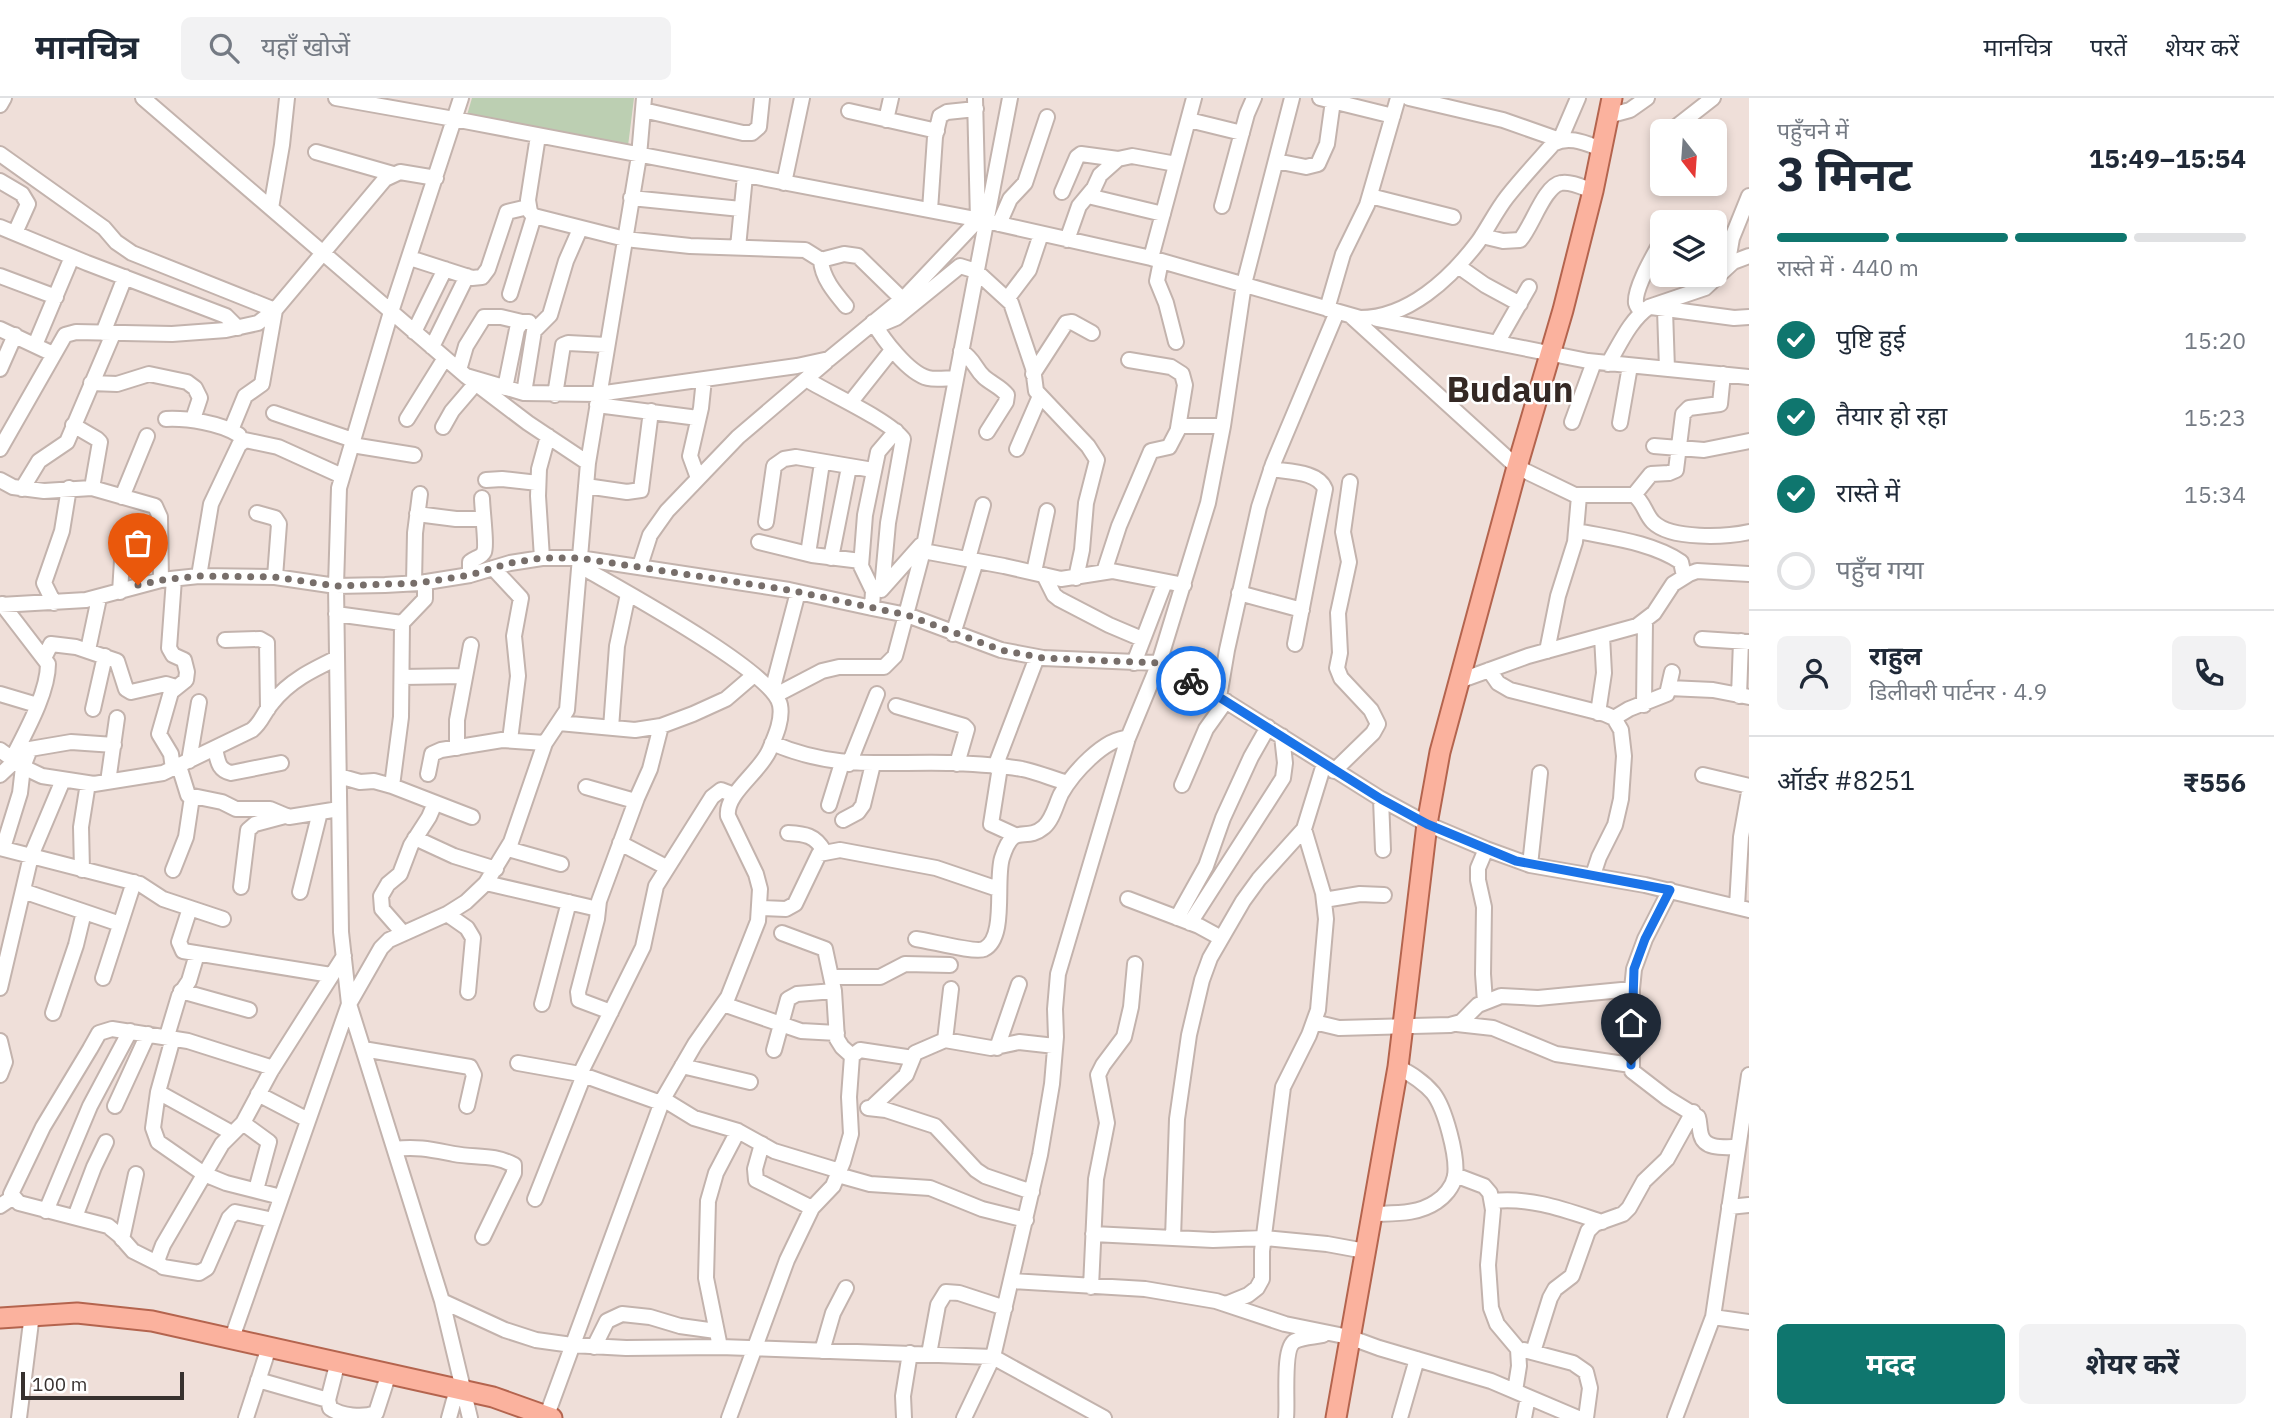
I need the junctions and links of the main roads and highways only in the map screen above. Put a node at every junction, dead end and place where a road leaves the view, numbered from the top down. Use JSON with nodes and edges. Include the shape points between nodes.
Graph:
{"nodes":[{"id":1,"x":1610,"y":107,"type":"edge"},
{"id":2,"x":0,"y":1318,"type":"edge"},
{"id":3,"x":549,"y":1416,"type":"edge"},
{"id":4,"x":1336,"y":1418,"type":"edge"}],
"edges":[{"from":1,"to":4,"type":"main road","via":[[1563,310],[1440,751],[1398,1067],[1365,1251],[1340,1335]]},
{"from":2,"to":3,"type":"main road","via":[[77,1313],[125,1316],[389,1373]]}]}
